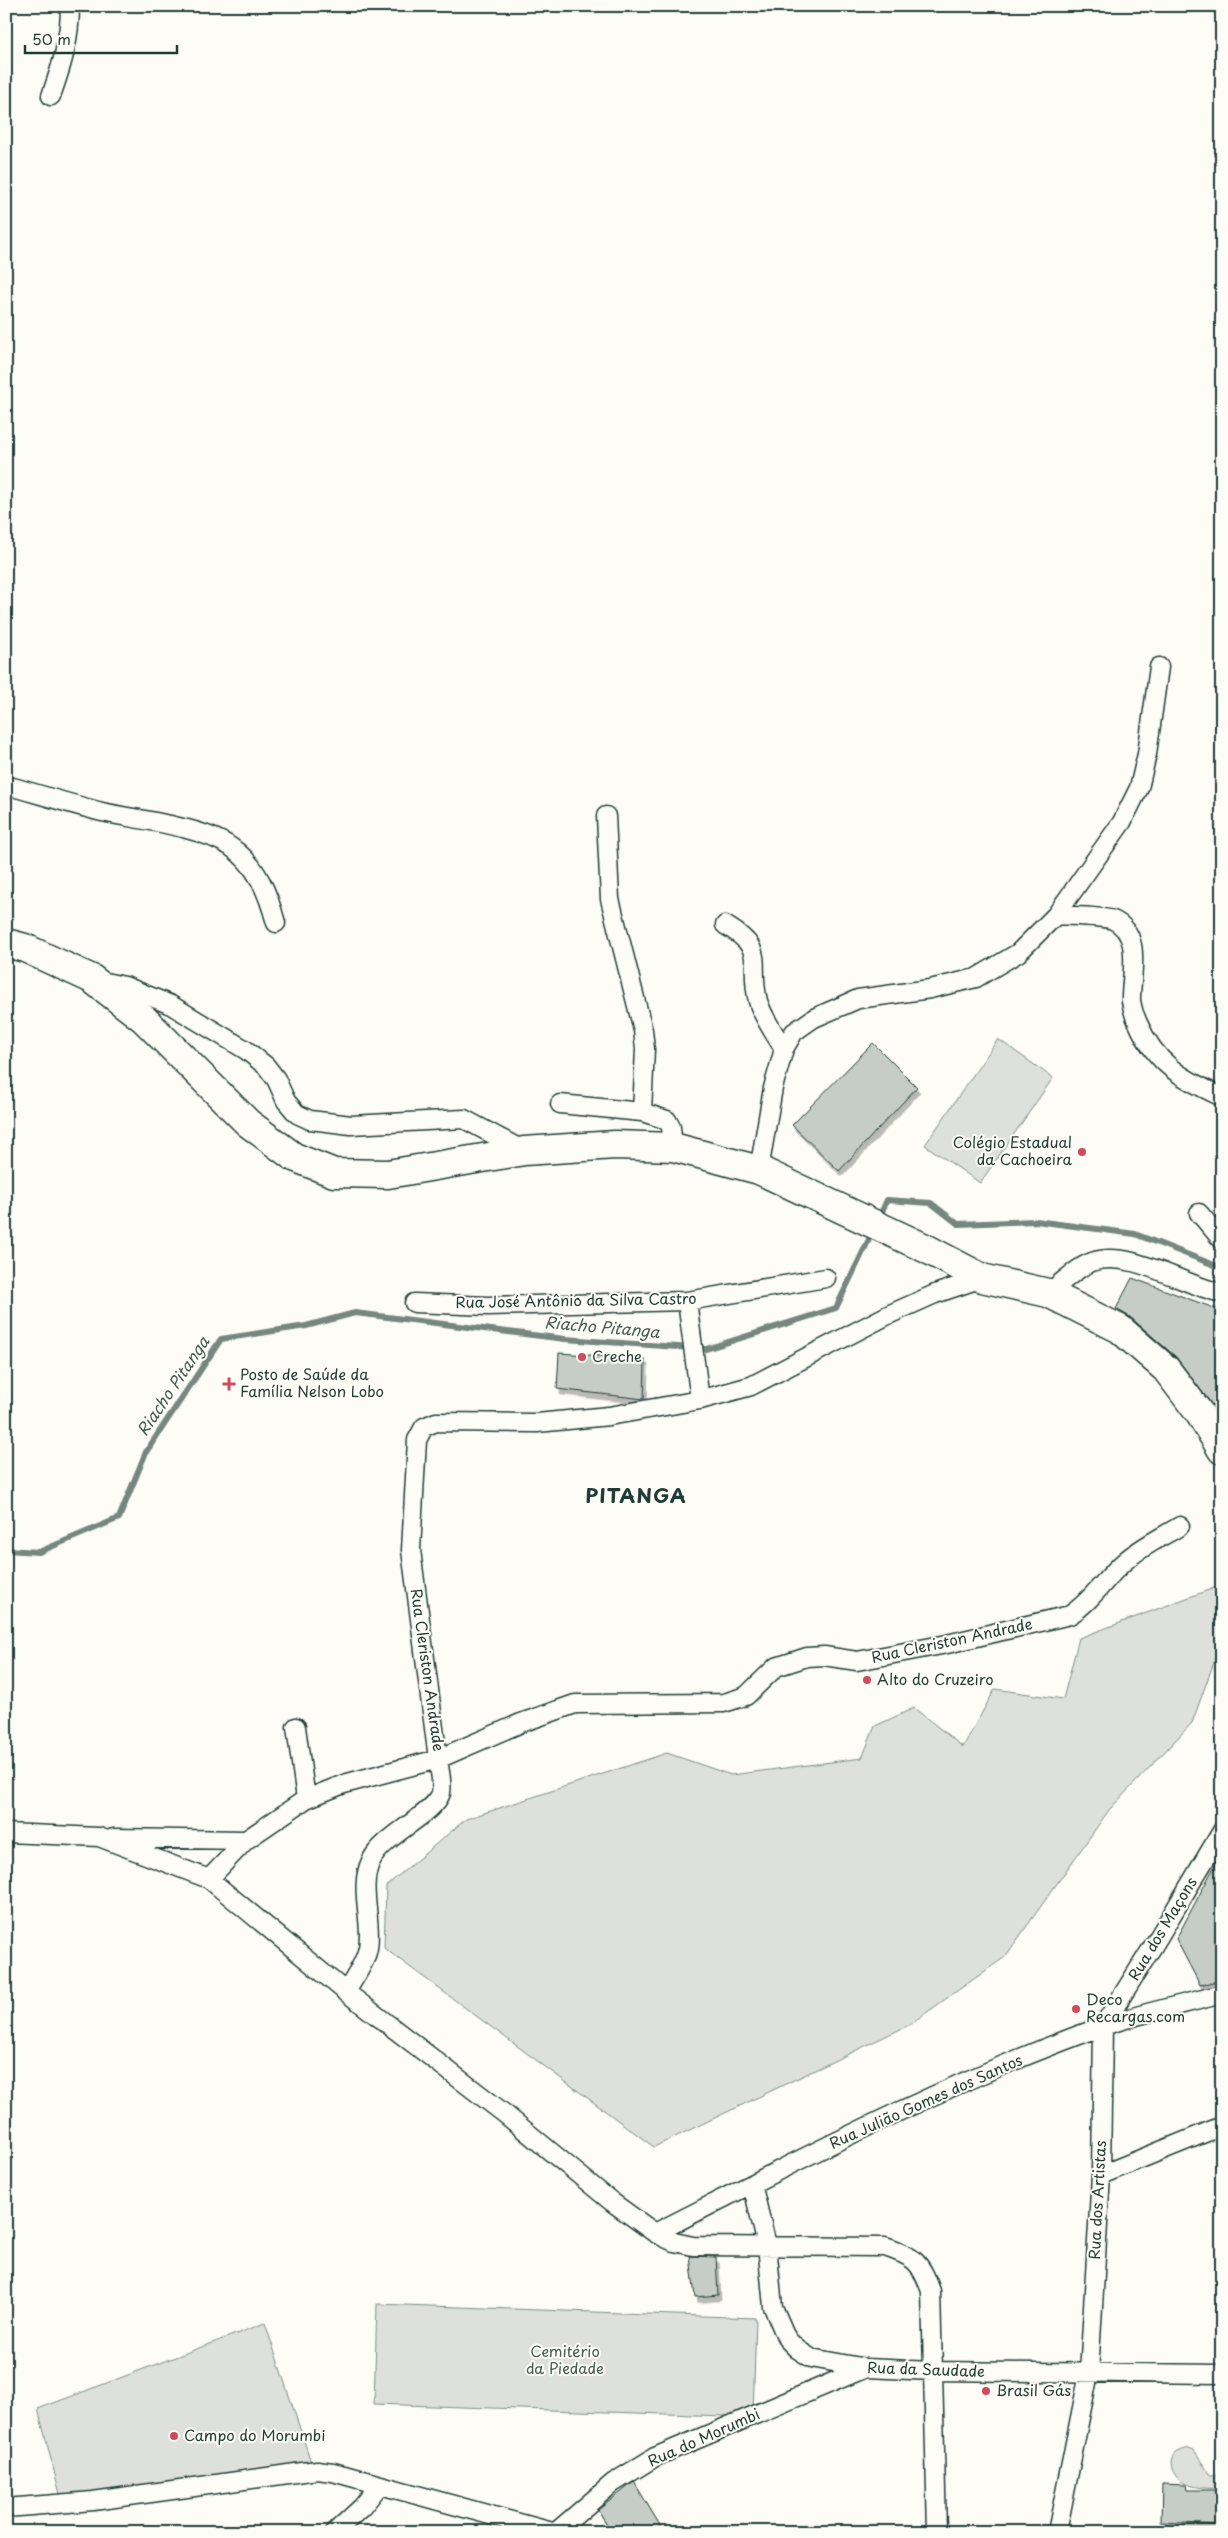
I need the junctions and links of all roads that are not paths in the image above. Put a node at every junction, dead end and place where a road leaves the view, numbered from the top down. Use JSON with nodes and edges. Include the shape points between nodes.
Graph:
{"nodes":[{"id":1,"x":70,"y":6,"type":"edge"},
{"id":2,"x":51,"y":96,"type":"dead end"},
{"id":3,"x":1159,"y":667,"type":"dead end"},
{"id":4,"x":6,"y":786,"type":"edge"},
{"id":5,"x":606,"y":816,"type":"dead end"},
{"id":6,"x":1056,"y":915,"type":"junction"},
{"id":7,"x":276,"y":924,"type":"dead end"},
{"id":8,"x":725,"y":926,"type":"dead end"},
{"id":9,"x":6,"y":943,"type":"edge"},
{"id":10,"x":92,"y":979,"type":"junction"},
{"id":11,"x":784,"y":1050,"type":"junction"},
{"id":12,"x":1222,"y":1098,"type":"edge"},
{"id":13,"x":560,"y":1104,"type":"dead end"},
{"id":14,"x":642,"y":1112,"type":"junction"},
{"id":15,"x":673,"y":1147,"type":"junction"},
{"id":16,"x":524,"y":1150,"type":"junction"},
{"id":17,"x":759,"y":1170,"type":"junction"},
{"id":18,"x":1199,"y":1213,"type":"dead end"},
{"id":19,"x":1222,"y":1240,"type":"edge"},
{"id":20,"x":826,"y":1278,"type":"dead end"},
{"id":21,"x":982,"y":1278,"type":"junction"},
{"id":22,"x":1048,"y":1293,"type":"junction"},
{"id":23,"x":1222,"y":1293,"type":"edge"},
{"id":24,"x":687,"y":1302,"type":"junction"},
{"id":25,"x":414,"y":1303,"type":"dead end"},
{"id":26,"x":700,"y":1400,"type":"junction"},
{"id":27,"x":1222,"y":1450,"type":"edge"},
{"id":28,"x":1180,"y":1526,"type":"dead end"},
{"id":29,"x":296,"y":1727,"type":"dead end"},
{"id":30,"x":438,"y":1759,"type":"junction"},
{"id":31,"x":306,"y":1799,"type":"junction"},
{"id":32,"x":1222,"y":1830,"type":"edge"},
{"id":33,"x":6,"y":1833,"type":"edge"},
{"id":34,"x":98,"y":1837,"type":"junction"},
{"id":35,"x":246,"y":1840,"type":"junction"},
{"id":36,"x":209,"y":1879,"type":"junction"},
{"id":37,"x":346,"y":1992,"type":"junction"},
{"id":38,"x":1222,"y":1994,"type":"edge"},
{"id":39,"x":1103,"y":2026,"type":"junction"},
{"id":40,"x":1222,"y":2126,"type":"edge"},
{"id":41,"x":1101,"y":2175,"type":"junction"},
{"id":42,"x":752,"y":2184,"type":"junction"},
{"id":43,"x":655,"y":2233,"type":"junction"},
{"id":44,"x":767,"y":2245,"type":"junction"},
{"id":45,"x":866,"y":2368,"type":"junction"},
{"id":46,"x":933,"y":2371,"type":"junction"},
{"id":47,"x":1089,"y":2373,"type":"junction"},
{"id":48,"x":1222,"y":2374,"type":"edge"},
{"id":49,"x":379,"y":2486,"type":"junction"},
{"id":50,"x":6,"y":2508,"type":"edge"},
{"id":51,"x":335,"y":2532,"type":"edge"},
{"id":52,"x":552,"y":2532,"type":"edge"},
{"id":53,"x":556,"y":2532,"type":"edge"},
{"id":54,"x":937,"y":2532,"type":"edge"},
{"id":55,"x":1057,"y":2532,"type":"edge"}],
"edges":[{"from":1,"to":2,"type":"street","via":[[70,33]]},
{"from":3,"to":6,"type":"street","via":[[1139,788],[1122,822]]},
{"from":4,"to":7,"type":"street","via":[[101,812],[207,835],[230,846],[252,866],[268,894]]},
{"from":5,"to":14,"type":"street","via":[[610,899],[643,1030]]},
{"from":6,"to":11,"type":"street","via":[[1018,953],[976,978],[930,990],[858,1000],[814,1018],[794,1032]]},
{"from":6,"to":12,"type":"street","via":[[1113,920],[1124,929],[1132,943],[1134,964],[1131,1003],[1152,1049],[1171,1070]]},
{"from":8,"to":11,"type":"street","via":[[744,936],[750,944],[759,1003]]},
{"from":9,"to":10,"type":"main road","via":[[25,948]]},
{"from":10,"to":16,"type":"street","via":[[125,986],[206,1024],[266,1066],[286,1101],[297,1114],[310,1120],[351,1125],[464,1119]]},
{"from":10,"to":16,"type":"main road","via":[[144,1019],[248,1123],[294,1157],[326,1170],[388,1174]]},
{"from":11,"to":17,"type":"street","via":[[773,1088]]},
{"from":13,"to":14,"type":"street"},
{"from":14,"to":15,"type":"street","via":[[667,1120]]},
{"from":15,"to":16,"type":"main road","via":[[616,1145]]},
{"from":15,"to":17,"type":"main road"},
{"from":17,"to":21,"type":"main road"},
{"from":18,"to":19,"type":"street"},
{"from":20,"to":24,"type":"street","name":"Rua José Antônio da Silva Castro"},
{"from":21,"to":22,"type":"main road"},
{"from":21,"to":26,"type":"street","name":"Rua Cleriston Andrade","via":[[888,1314],[751,1386]]},
{"from":22,"to":23,"type":"street","via":[[1090,1262],[1104,1258],[1136,1263]]},
{"from":22,"to":27,"type":"main road","via":[[1120,1329],[1166,1369]]},
{"from":24,"to":25,"type":"street","name":"Rua José Antônio da Silva Castro","via":[[488,1306]]},
{"from":24,"to":26,"type":"street"},
{"from":26,"to":30,"type":"street","name":"Rua Cleriston Andrade","via":[[609,1416],[537,1423],[436,1422],[424,1427],[417,1440],[411,1550]]},
{"from":28,"to":30,"type":"street","name":"Rua Cleriston Andrade","via":[[1126,1560],[1086,1605],[1070,1615],[857,1661],[807,1657],[776,1668],[746,1696],[724,1703],[575,1704]]},
{"from":29,"to":31,"type":"street"},
{"from":30,"to":31,"type":"street","via":[[344,1784]]},
{"from":30,"to":37,"type":"street","via":[[441,1787],[437,1800],[391,1838],[370,1861],[366,1882],[368,1947],[364,1963]]},
{"from":31,"to":35,"type":"street"},
{"from":32,"to":39,"type":"street","name":"Rua dos Maçons"},
{"from":33,"to":34,"type":"street"},
{"from":34,"to":35,"type":"street"},
{"from":34,"to":36,"type":"street"},
{"from":35,"to":36,"type":"street"},
{"from":36,"to":37,"type":"street"},
{"from":37,"to":43,"type":"street"},
{"from":38,"to":39,"type":"street","name":"Rua Julião Gomes dos Santos"},
{"from":39,"to":41,"type":"street","name":"Rua dos Artistas"},
{"from":39,"to":42,"type":"street","name":"Rua Julião Gomes dos Santos","via":[[976,2076]]},
{"from":40,"to":41,"type":"street"},
{"from":41,"to":47,"type":"street","name":"Rua dos Artistas"},
{"from":42,"to":43,"type":"street","name":"Rua Julião Gomes dos Santos"},
{"from":42,"to":44,"type":"street"},
{"from":43,"to":44,"type":"street","via":[[693,2246]]},
{"from":44,"to":45,"type":"street","name":"Rua da Saudade","via":[[773,2307],[796,2350],[811,2358]]},
{"from":44,"to":46,"type":"street","via":[[885,2247],[907,2254],[922,2267],[931,2291]]},
{"from":45,"to":46,"type":"street","name":"Rua da Saudade"},
{"from":45,"to":53,"type":"street","name":"Rua do Morumbi","via":[[655,2457],[613,2483]]},
{"from":46,"to":47,"type":"street","name":"Rua da Saudade"},
{"from":46,"to":54,"type":"street"},
{"from":47,"to":48,"type":"street","name":"Rua da Saudade"},
{"from":47,"to":55,"type":"street","name":"Rua dos Artistas"},
{"from":49,"to":50,"type":"street","via":[[317,2470],[93,2502]]},
{"from":49,"to":51,"type":"street"},
{"from":49,"to":52,"type":"street"}]}
